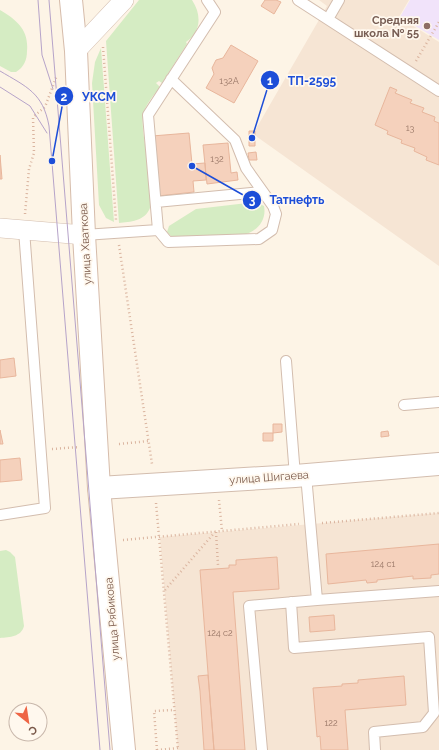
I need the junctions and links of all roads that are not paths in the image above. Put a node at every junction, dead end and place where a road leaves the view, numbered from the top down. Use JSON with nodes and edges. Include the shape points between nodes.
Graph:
{"nodes":[{"id":1,"x":72,"y":0,"type":"edge"},
{"id":2,"x":124,"y":0,"type":"edge"},
{"id":3,"x":207,"y":0,"type":"edge"},
{"id":4,"x":298,"y":0,"type":"edge"},
{"id":5,"x":339,"y":0,"type":"edge"},
{"id":6,"x":328,"y":19,"type":"junction"},
{"id":7,"x":76,"y":51,"type":"junction"},
{"id":8,"x":171,"y":79,"type":"junction"},
{"id":9,"x":439,"y":91,"type":"edge"},
{"id":10,"x":262,"y":192,"type":"junction"},
{"id":11,"x":156,"y":202,"type":"junction"},
{"id":12,"x":0,"y":228,"type":"edge"},
{"id":13,"x":24,"y":230,"type":"junction"},
{"id":14,"x":158,"y":230,"type":"junction"},
{"id":15,"x":84,"y":235,"type":"junction"},
{"id":16,"x":286,"y":361,"type":"dead end"},
{"id":17,"x":439,"y":402,"type":"edge"},
{"id":18,"x":404,"y":405,"type":"dead end"},
{"id":19,"x":439,"y":464,"type":"edge"},
{"id":20,"x":300,"y":476,"type":"junction"},
{"id":21,"x":99,"y":488,"type":"junction"},
{"id":22,"x":0,"y":514,"type":"edge"},
{"id":23,"x":439,"y":591,"type":"edge"},
{"id":24,"x":317,"y":600,"type":"junction"},
{"id":25,"x":291,"y":602,"type":"junction"},
{"id":26,"x":437,"y":712,"type":"edge"},
{"id":27,"x":124,"y":750,"type":"edge"},
{"id":28,"x":262,"y":750,"type":"edge"},
{"id":29,"x":375,"y":750,"type":"edge"}],
"edges":[{"from":1,"to":7,"type":"main road","name":"улица Хваткова"},
{"from":2,"to":7,"type":"street"},
{"from":3,"to":8,"type":"lane","via":[[215,12]]},
{"from":4,"to":6,"type":"lane"},
{"from":5,"to":6,"type":"lane"},
{"from":6,"to":9,"type":"lane"},
{"from":7,"to":15,"type":"main road","name":"улица Хваткова"},
{"from":8,"to":10,"type":"lane","via":[[236,140],[246,168]]},
{"from":8,"to":11,"type":"lane","via":[[148,115]]},
{"from":10,"to":11,"type":"lane"},
{"from":10,"to":14,"type":"lane","via":[[274,206],[276,214],[272,230],[260,239],[168,242]]},
{"from":11,"to":14,"type":"lane"},
{"from":12,"to":13,"type":"street"},
{"from":13,"to":15,"type":"street"},
{"from":13,"to":22,"type":"lane","via":[[45,508]]},
{"from":14,"to":15,"type":"lane"},
{"from":15,"to":21,"type":"main road","name":"улица Хваткова"},
{"from":16,"to":20,"type":"lane"},
{"from":17,"to":18,"type":"lane"},
{"from":19,"to":20,"type":"main road","name":"улица Шигаева"},
{"from":20,"to":21,"type":"main road","name":"улица Шигаева"},
{"from":20,"to":24,"type":"lane"},
{"from":21,"to":27,"type":"main road","name":"улица Рябикова"},
{"from":23,"to":24,"type":"lane"},
{"from":24,"to":25,"type":"lane"},
{"from":25,"to":26,"type":"lane","via":[[294,648],[428,637]]},
{"from":25,"to":28,"type":"lane","via":[[249,606]]},
{"from":26,"to":29,"type":"lane","via":[[423,727],[374,732]]}]}
